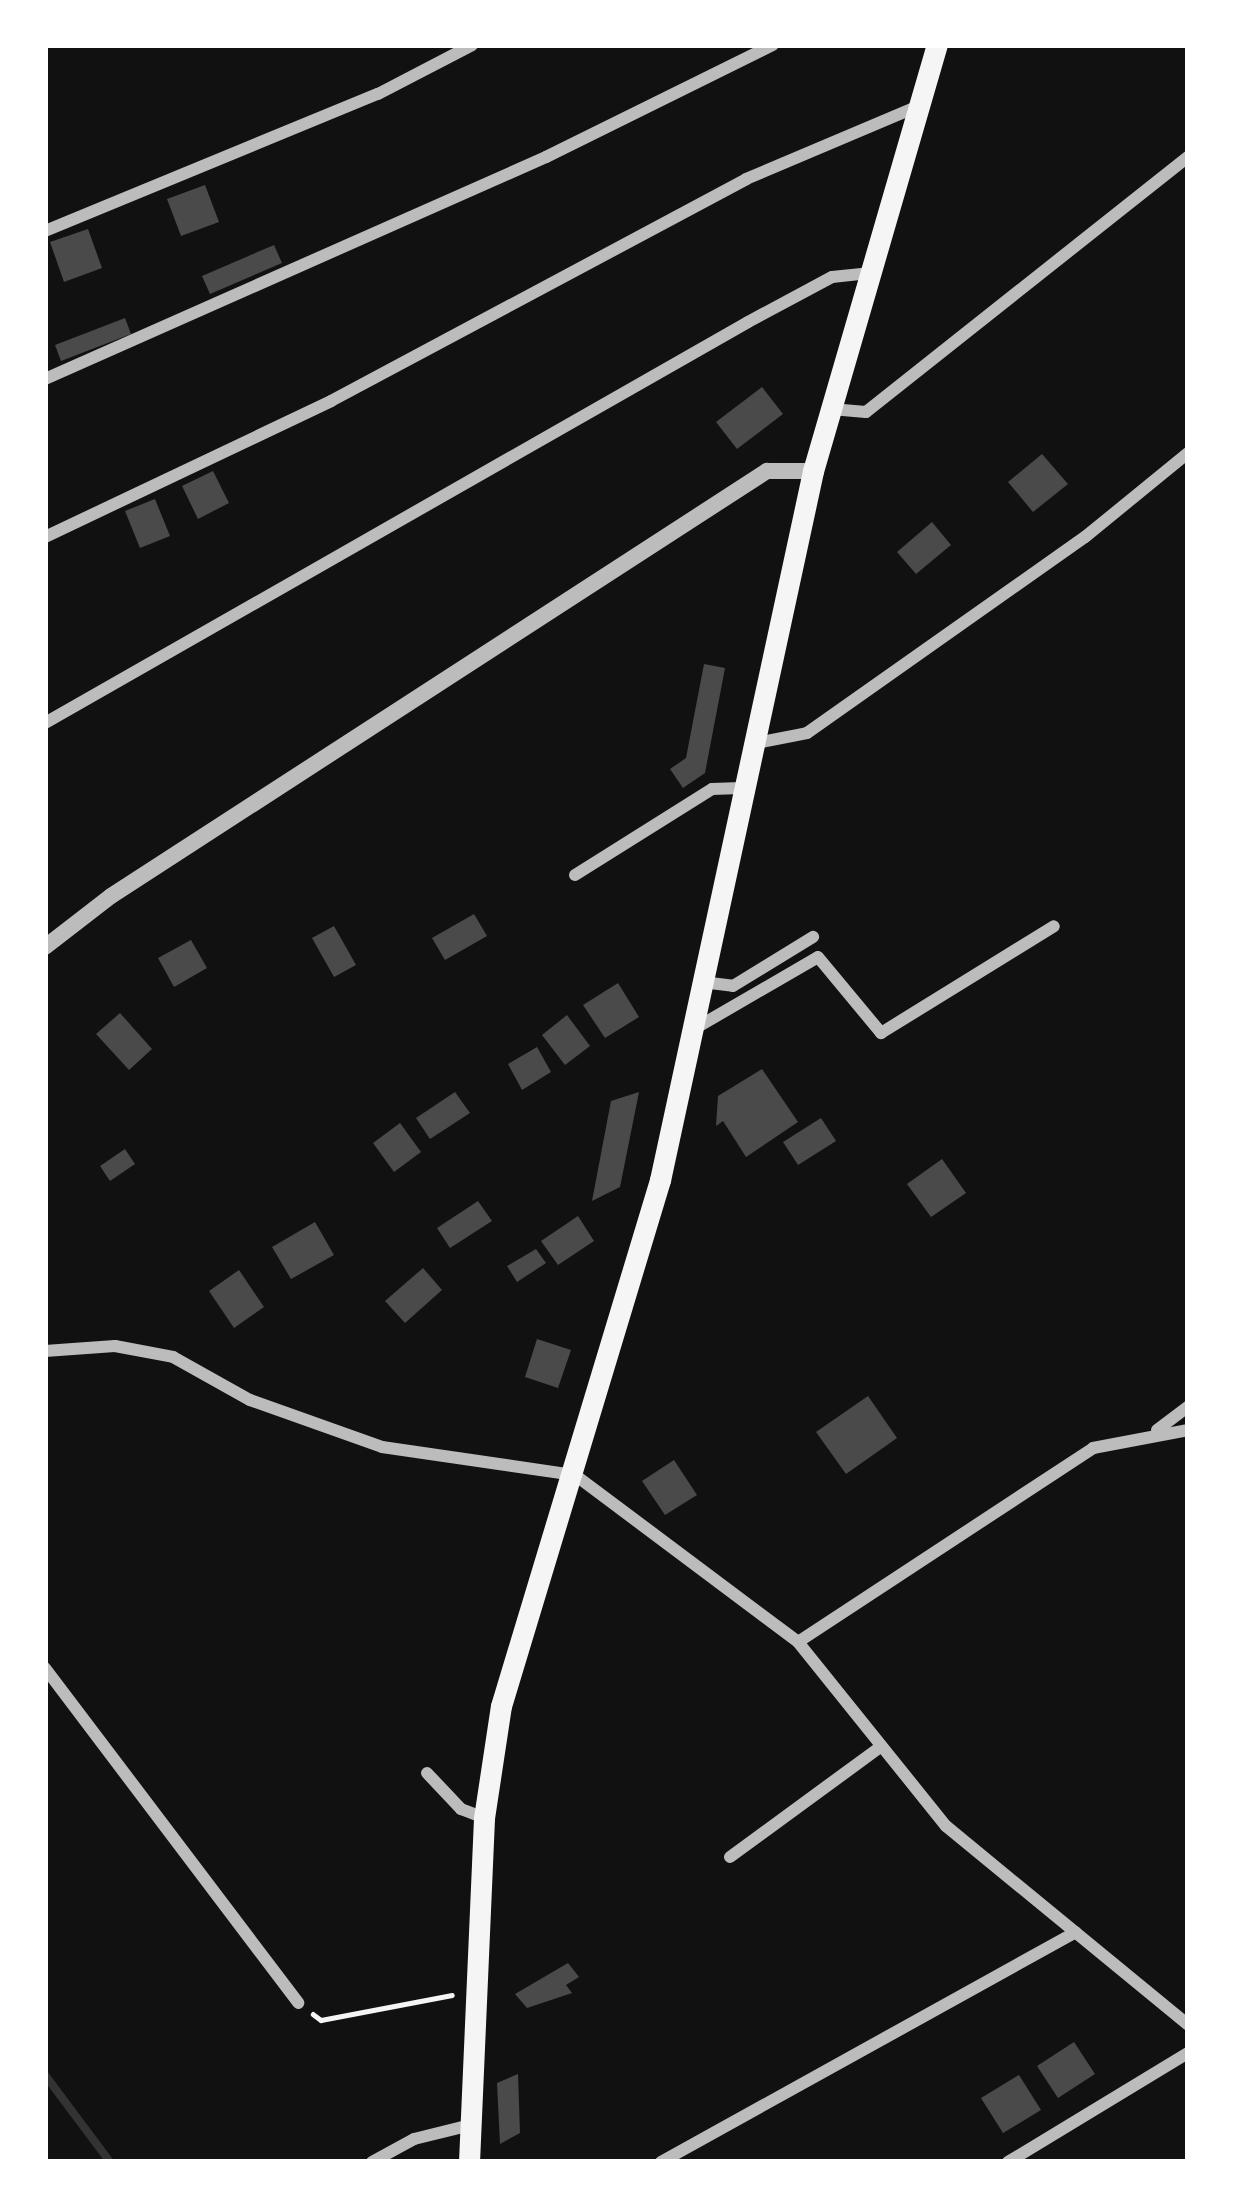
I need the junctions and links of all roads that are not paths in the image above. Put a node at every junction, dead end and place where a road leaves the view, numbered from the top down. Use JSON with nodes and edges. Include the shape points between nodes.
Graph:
{"nodes":[{"id":1,"x":472,"y":45,"type":"edge"},
{"id":2,"x":773,"y":45,"type":"edge"},
{"id":3,"x":937,"y":45,"type":"edge"},
{"id":4,"x":920,"y":106,"type":"junction"},
{"id":5,"x":1188,"y":157,"type":"edge"},
{"id":6,"x":45,"y":231,"type":"edge"},
{"id":7,"x":869,"y":273,"type":"junction"},
{"id":8,"x":45,"y":379,"type":"edge"},
{"id":9,"x":831,"y":409,"type":"junction"},
{"id":10,"x":1188,"y":453,"type":"edge"},
{"id":11,"x":813,"y":471,"type":"junction"},
{"id":12,"x":45,"y":537,"type":"edge"},
{"id":13,"x":45,"y":722,"type":"edge"},
{"id":14,"x":750,"y":744,"type":"junction"},
{"id":15,"x":741,"y":788,"type":"junction"},
{"id":16,"x":575,"y":875,"type":"dead end"},
{"id":17,"x":1054,"y":926,"type":"dead end"},
{"id":18,"x":813,"y":937,"type":"dead end"},
{"id":19,"x":45,"y":947,"type":"edge"},
{"id":20,"x":701,"y":982,"type":"junction"},
{"id":21,"x":693,"y":1029,"type":"junction"},
{"id":22,"x":45,"y":1351,"type":"edge"},
{"id":23,"x":1188,"y":1407,"type":"edge"},
{"id":24,"x":1156,"y":1430,"type":"junction"},
{"id":25,"x":1188,"y":1430,"type":"edge"},
{"id":26,"x":575,"y":1475,"type":"junction"},
{"id":27,"x":798,"y":1642,"type":"junction"},
{"id":28,"x":45,"y":1668,"type":"edge"},
{"id":29,"x":879,"y":1748,"type":"junction"},
{"id":30,"x":427,"y":1773,"type":"dead end"},
{"id":31,"x":484,"y":1818,"type":"junction"},
{"id":32,"x":730,"y":1857,"type":"dead end"},
{"id":33,"x":1076,"y":1932,"type":"junction"},
{"id":34,"x":298,"y":2003,"type":"road end"},
{"id":35,"x":1188,"y":2025,"type":"edge"},
{"id":36,"x":1188,"y":2053,"type":"edge"},
{"id":37,"x":471,"y":2125,"type":"junction"},
{"id":38,"x":372,"y":2162,"type":"edge"},
{"id":39,"x":469,"y":2162,"type":"edge"},
{"id":40,"x":661,"y":2162,"type":"edge"},
{"id":41,"x":1007,"y":2162,"type":"edge"}],
"edges":[{"from":1,"to":6,"type":"street","via":[[378,94]]},
{"from":2,"to":8,"type":"street","via":[[546,157]]},
{"from":3,"to":4,"type":"main road"},
{"from":4,"to":7,"type":"main road"},
{"from":4,"to":12,"type":"street","via":[[746,179],[331,401]]},
{"from":5,"to":9,"type":"street","via":[[866,412]]},
{"from":7,"to":9,"type":"main road"},
{"from":7,"to":13,"type":"street","via":[[852,271],[811,288]]},
{"from":9,"to":11,"type":"main road"},
{"from":10,"to":14,"type":"street","via":[[1085,537],[807,733]]},
{"from":11,"to":14,"type":"main road"},
{"from":11,"to":19,"type":"street","via":[[767,472],[111,896]]},
{"from":14,"to":15,"type":"main road"},
{"from":15,"to":16,"type":"street","via":[[712,789]]},
{"from":15,"to":20,"type":"main road"},
{"from":17,"to":21,"type":"street","via":[[881,1033],[818,957]]},
{"from":18,"to":20,"type":"street","via":[[733,986]]},
{"from":20,"to":21,"type":"main road"},
{"from":21,"to":26,"type":"main road","via":[[655,1200]]},
{"from":22,"to":26,"type":"street","via":[[115,1346],[173,1357],[250,1400],[382,1447]]},
{"from":23,"to":24,"type":"street"},
{"from":24,"to":25,"type":"street"},
{"from":24,"to":27,"type":"street","via":[[1093,1448]]},
{"from":26,"to":27,"type":"street"},
{"from":26,"to":31,"type":"main road","via":[[501,1706]]},
{"from":27,"to":29,"type":"street"},
{"from":28,"to":34,"type":"street"},
{"from":29,"to":32,"type":"street"},
{"from":29,"to":33,"type":"street","via":[[946,1826]]},
{"from":30,"to":31,"type":"street","via":[[461,1810]]},
{"from":31,"to":37,"type":"main road"},
{"from":33,"to":35,"type":"street"},
{"from":33,"to":40,"type":"street"},
{"from":36,"to":41,"type":"street"},
{"from":37,"to":38,"type":"street","via":[[414,2139]]},
{"from":37,"to":39,"type":"main road"}]}
